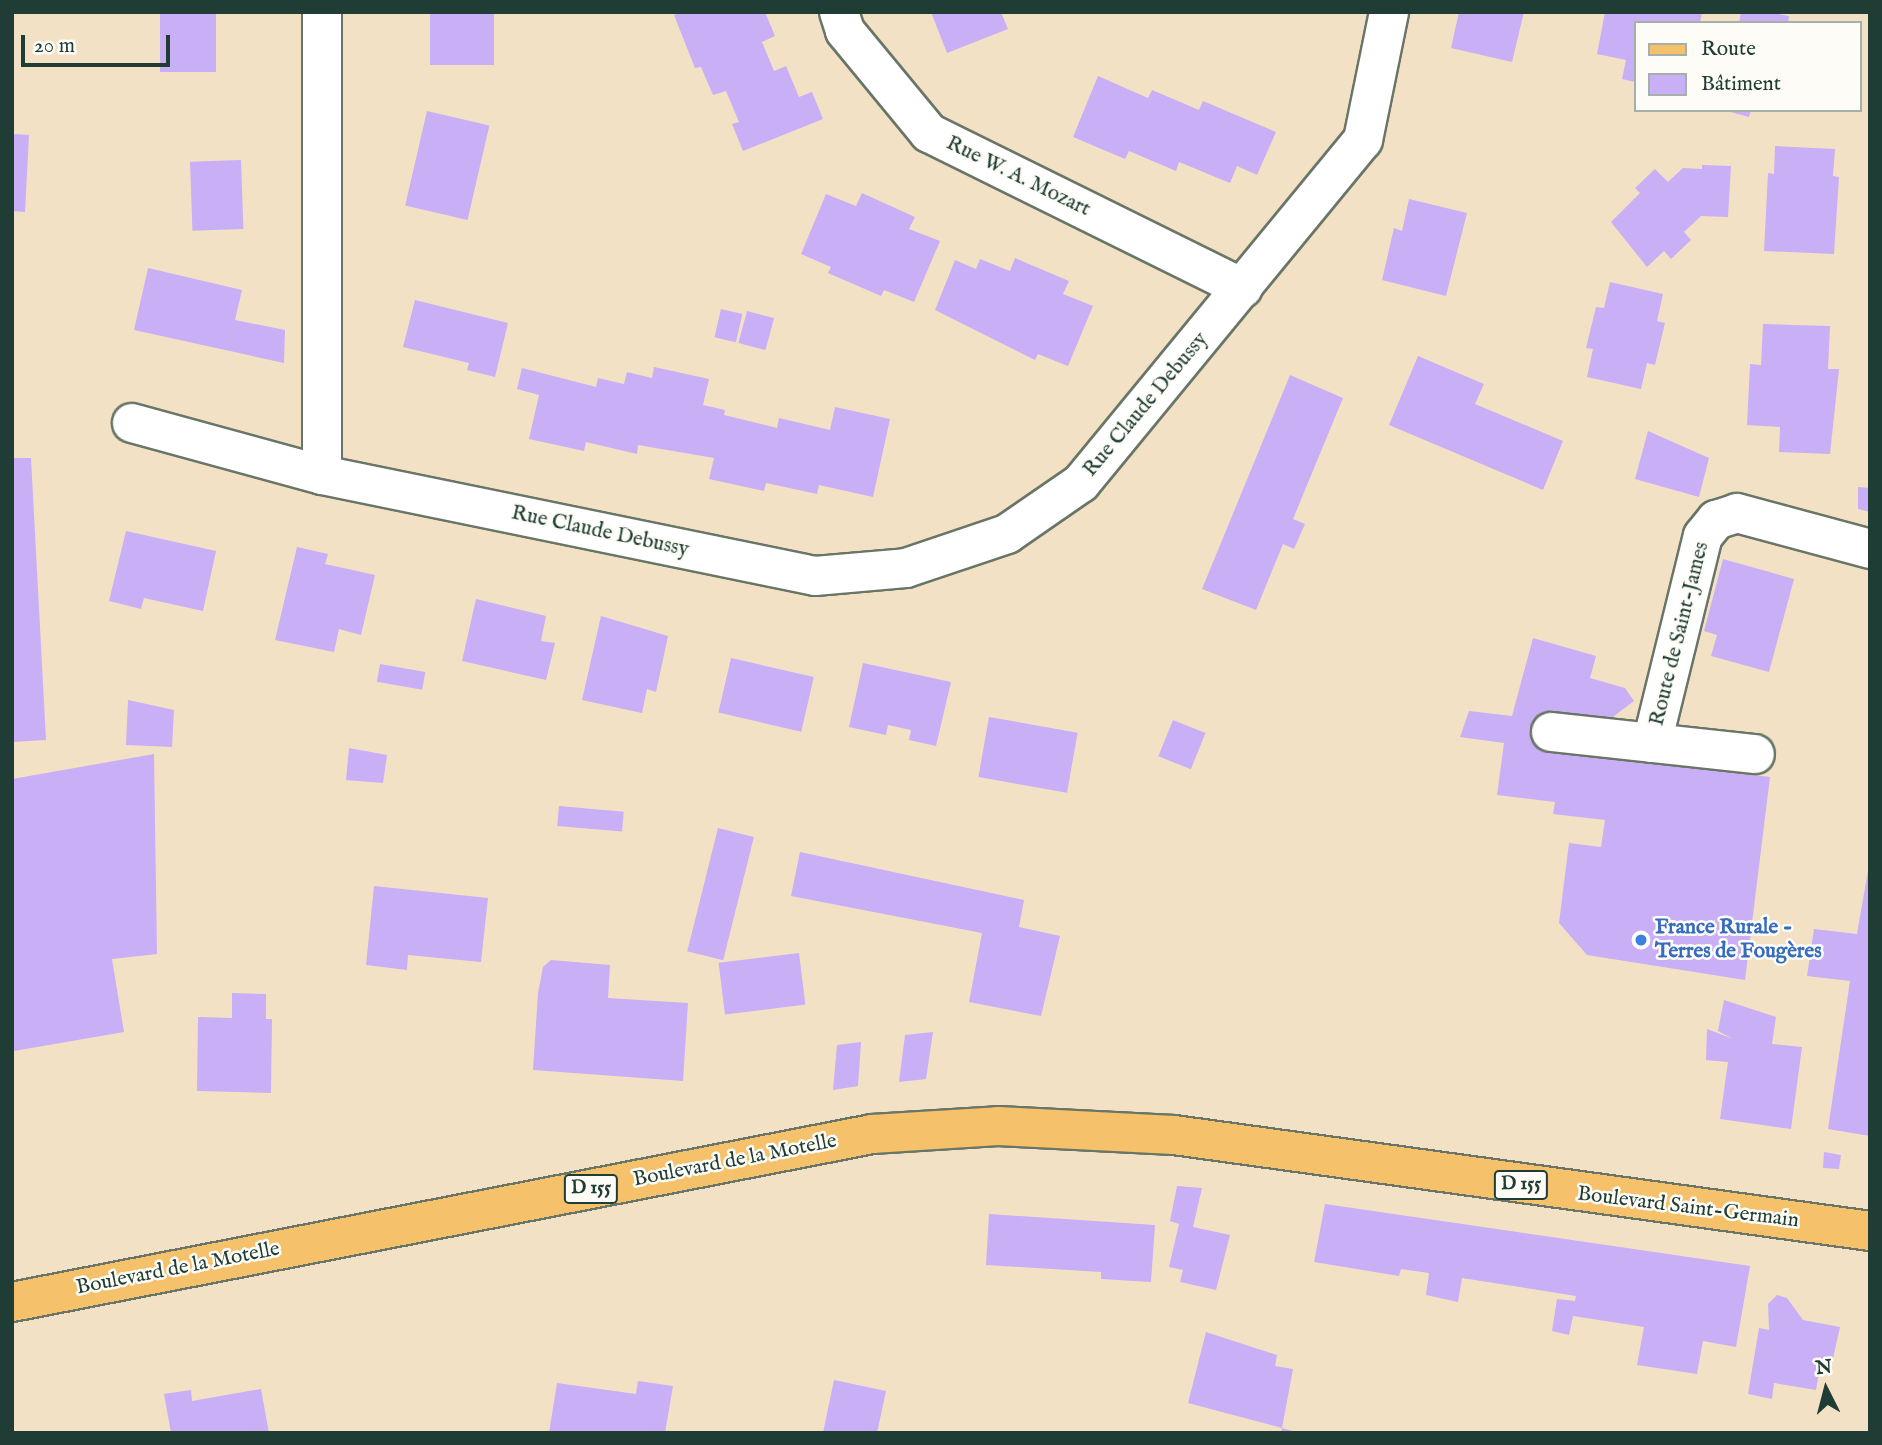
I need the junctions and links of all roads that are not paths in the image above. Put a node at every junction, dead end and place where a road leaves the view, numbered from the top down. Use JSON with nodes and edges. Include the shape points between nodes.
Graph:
{"nodes":[{"id":1,"x":322,"y":12,"type":"edge"},
{"id":2,"x":839,"y":12,"type":"edge"},
{"id":3,"x":1389,"y":12,"type":"edge"},
{"id":4,"x":1243,"y":288,"type":"junction"},
{"id":5,"x":132,"y":423,"type":"dead end"},
{"id":6,"x":322,"y":475,"type":"junction"},
{"id":7,"x":1870,"y":549,"type":"edge"},
{"id":8,"x":1551,"y":732,"type":"dead end"},
{"id":9,"x":1652,"y":743,"type":"junction"},
{"id":10,"x":1755,"y":754,"type":"dead end"},
{"id":11,"x":1174,"y":1135,"type":"joint"},
{"id":12,"x":1870,"y":1231,"type":"edge"},
{"id":13,"x":12,"y":1302,"type":"edge"}],
"edges":[{"from":1,"to":6,"type":"street"},
{"from":2,"to":4,"type":"street","name":"Rue W. A. Mozart","via":[[845,31],[929,133]]},
{"from":3,"to":4,"type":"street","name":"Rue Claude Debussy","via":[[1363,140]]},
{"from":4,"to":6,"type":"street","name":"Rue Claude Debussy","via":[[1081,483],[1007,534],[906,568],[815,576]]},
{"from":5,"to":6,"type":"street","name":"Rue Claude Debussy"},
{"from":7,"to":9,"type":"street","name":"Route de Saint-James","via":[[1737,513],[1716,520],[1703,536]]},
{"from":8,"to":9,"type":"street","name":"Route de Saint-James"},
{"from":9,"to":10,"type":"street","name":"Route de Saint-James"},
{"from":11,"to":12,"type":"main road","name":"Boulevard Saint-Germain","number":"D 155"},
{"from":11,"to":13,"type":"main road","name":"Boulevard de la Motelle","number":"D 155","via":[[998,1126],[872,1134]]}]}
